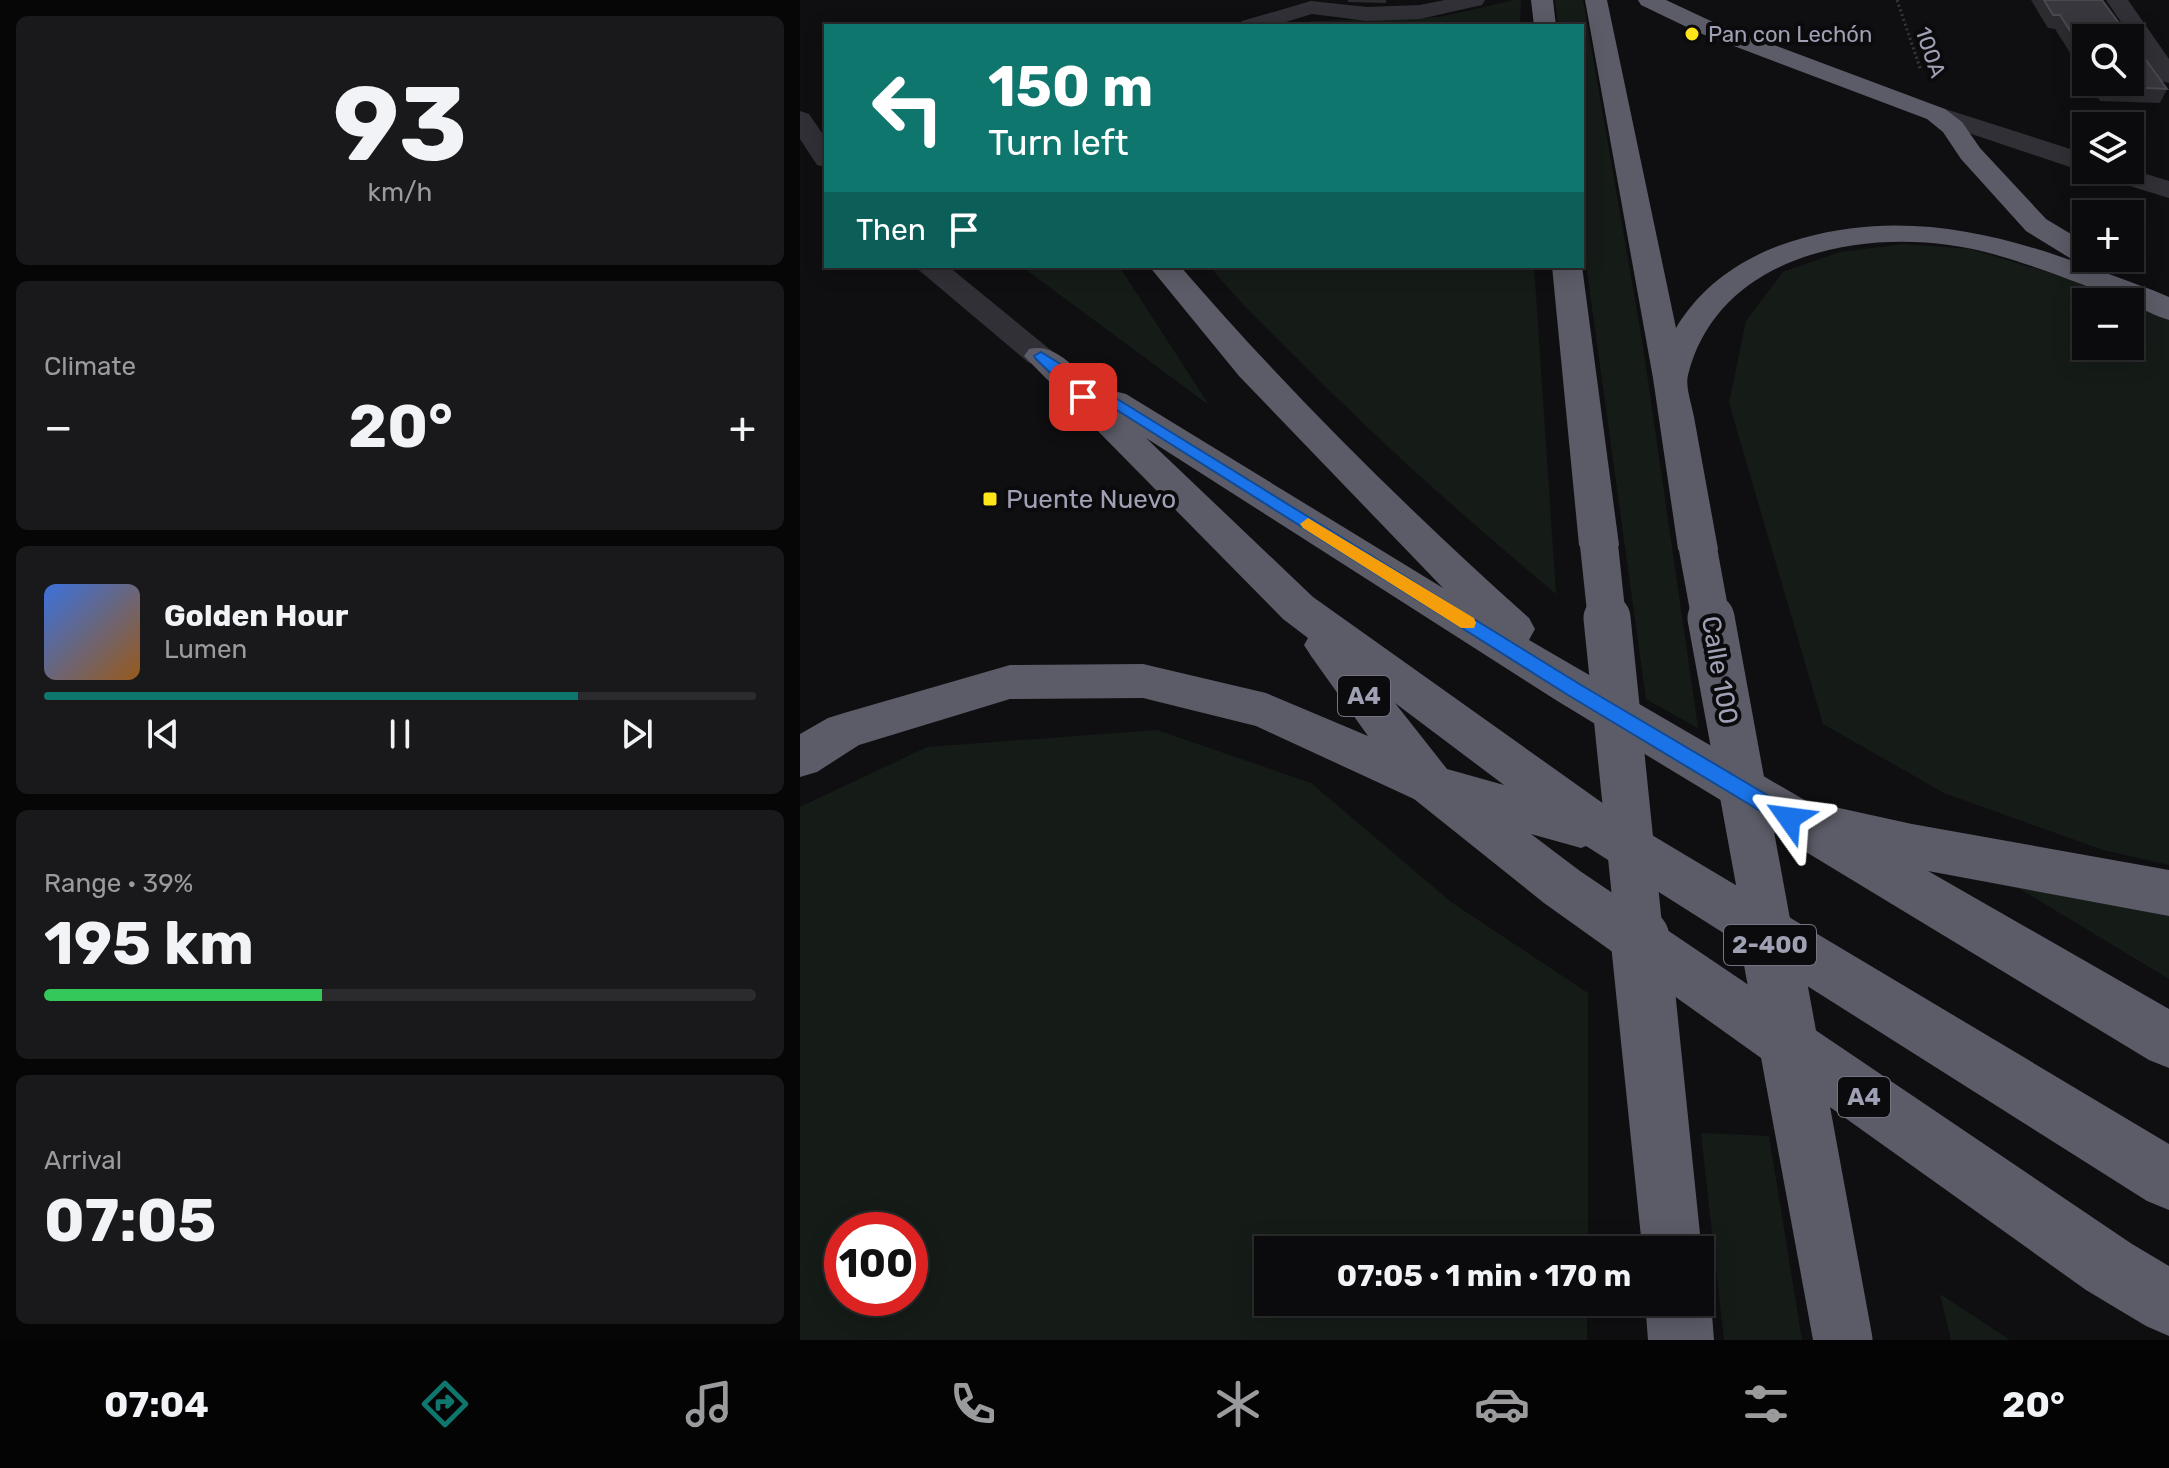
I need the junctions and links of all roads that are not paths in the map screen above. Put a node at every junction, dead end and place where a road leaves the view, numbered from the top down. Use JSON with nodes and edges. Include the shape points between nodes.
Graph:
{"nodes":[{"id":1,"x":1474,"y":0,"type":"edge"},
{"id":2,"x":1542,"y":0,"type":"edge"},
{"id":3,"x":1596,"y":0,"type":"edge"},
{"id":4,"x":1649,"y":0,"type":"edge"},
{"id":5,"x":2117,"y":0,"type":"edge"},
{"id":6,"x":1312,"y":4,"type":"edge"},
{"id":7,"x":1256,"y":24,"type":"edge"},
{"id":8,"x":1545,"y":24,"type":"edge"},
{"id":9,"x":2169,"y":76,"type":"edge"},
{"id":10,"x":1936,"y":114,"type":"junction"},
{"id":11,"x":800,"y":119,"type":"edge"},
{"id":12,"x":824,"y":156,"type":"edge"},
{"id":13,"x":2072,"y":158,"type":"edge"},
{"id":14,"x":2144,"y":182,"type":"edge"},
{"id":15,"x":2169,"y":190,"type":"edge"},
{"id":16,"x":2072,"y":247,"type":"edge"},
{"id":17,"x":931,"y":268,"type":"edge"},
{"id":18,"x":1166,"y":268,"type":"edge"},
{"id":19,"x":1567,"y":268,"type":"edge"},
{"id":20,"x":2118,"y":272,"type":"edge"},
{"id":21,"x":2169,"y":297,"type":"edge"},
{"id":22,"x":2169,"y":310,"type":"edge"},
{"id":23,"x":1041,"y":356,"type":"junction"},
{"id":24,"x":1670,"y":378,"type":"junction"},
{"id":25,"x":1298,"y":608,"type":"junction"},
{"id":26,"x":1589,"y":698,"type":"junction"},
{"id":27,"x":800,"y":758,"type":"edge"},
{"id":28,"x":1431,"y":785,"type":"junction"},
{"id":29,"x":1789,"y":818,"type":"junction"},
{"id":30,"x":1607,"y":834,"type":"junction"},
{"id":31,"x":2169,"y":893,"type":"edge"},
{"id":32,"x":2169,"y":1040,"type":"edge"},
{"id":33,"x":2169,"y":1179,"type":"edge"},
{"id":34,"x":1671,"y":1236,"type":"edge"},
{"id":35,"x":2169,"y":1303,"type":"edge"},
{"id":36,"x":1675,"y":1316,"type":"edge"},
{"id":37,"x":1678,"y":1316,"type":"edge"},
{"id":38,"x":1673,"y":1340,"type":"edge"},
{"id":39,"x":1681,"y":1340,"type":"edge"},
{"id":40,"x":1843,"y":1340,"type":"edge"}],
"edges":[{"from":1,"to":6,"type":"street","via":[[1420,12],[1367,14]]},
{"from":2,"to":8,"type":"highway"},
{"from":3,"to":24,"type":"highway","name":"Calle 100","number":"2-400"},
{"from":4,"to":10,"type":"highway","via":[[1705,27]]},
{"from":5,"to":9,"type":"street"},
{"from":6,"to":7,"type":"street"},
{"from":10,"to":13,"type":"street"},
{"from":10,"to":16,"type":"highway","via":[[2036,225]]},
{"from":11,"to":12,"type":"street"},
{"from":14,"to":15,"type":"street"},
{"from":17,"to":23,"type":"street"},
{"from":18,"to":26,"type":"highway","via":[[1262,380],[1443,564]]},
{"from":19,"to":34,"type":"highway","bridge":true},
{"from":20,"to":21,"type":"highway"},
{"from":22,"to":24,"type":"highway","via":[[2038,256],[1967,238],[1906,233],[1846,237],[1787,251],[1738,278],[1708,305]]},
{"from":23,"to":25,"type":"highway","number":"A4"},
{"from":23,"to":26,"type":"highway"},
{"from":24,"to":40,"type":"highway","name":"Calle 100","number":"2-400","bridge":true},
{"from":25,"to":28,"type":"highway","number":"A4"},
{"from":25,"to":30,"type":"highway","number":"A4"},
{"from":26,"to":29,"type":"highway"},
{"from":27,"to":28,"type":"highway","via":[[844,731],[1010,682],[1143,681],[1266,711]]},
{"from":28,"to":30,"type":"highway"},
{"from":28,"to":35,"type":"highway","number":"A4","via":[[1562,887],[2109,1267]]},
{"from":29,"to":31,"type":"highway"},
{"from":29,"to":32,"type":"highway"},
{"from":30,"to":33,"type":"highway","number":"A4"},
{"from":36,"to":38,"type":"highway"},
{"from":37,"to":39,"type":"highway"}]}
